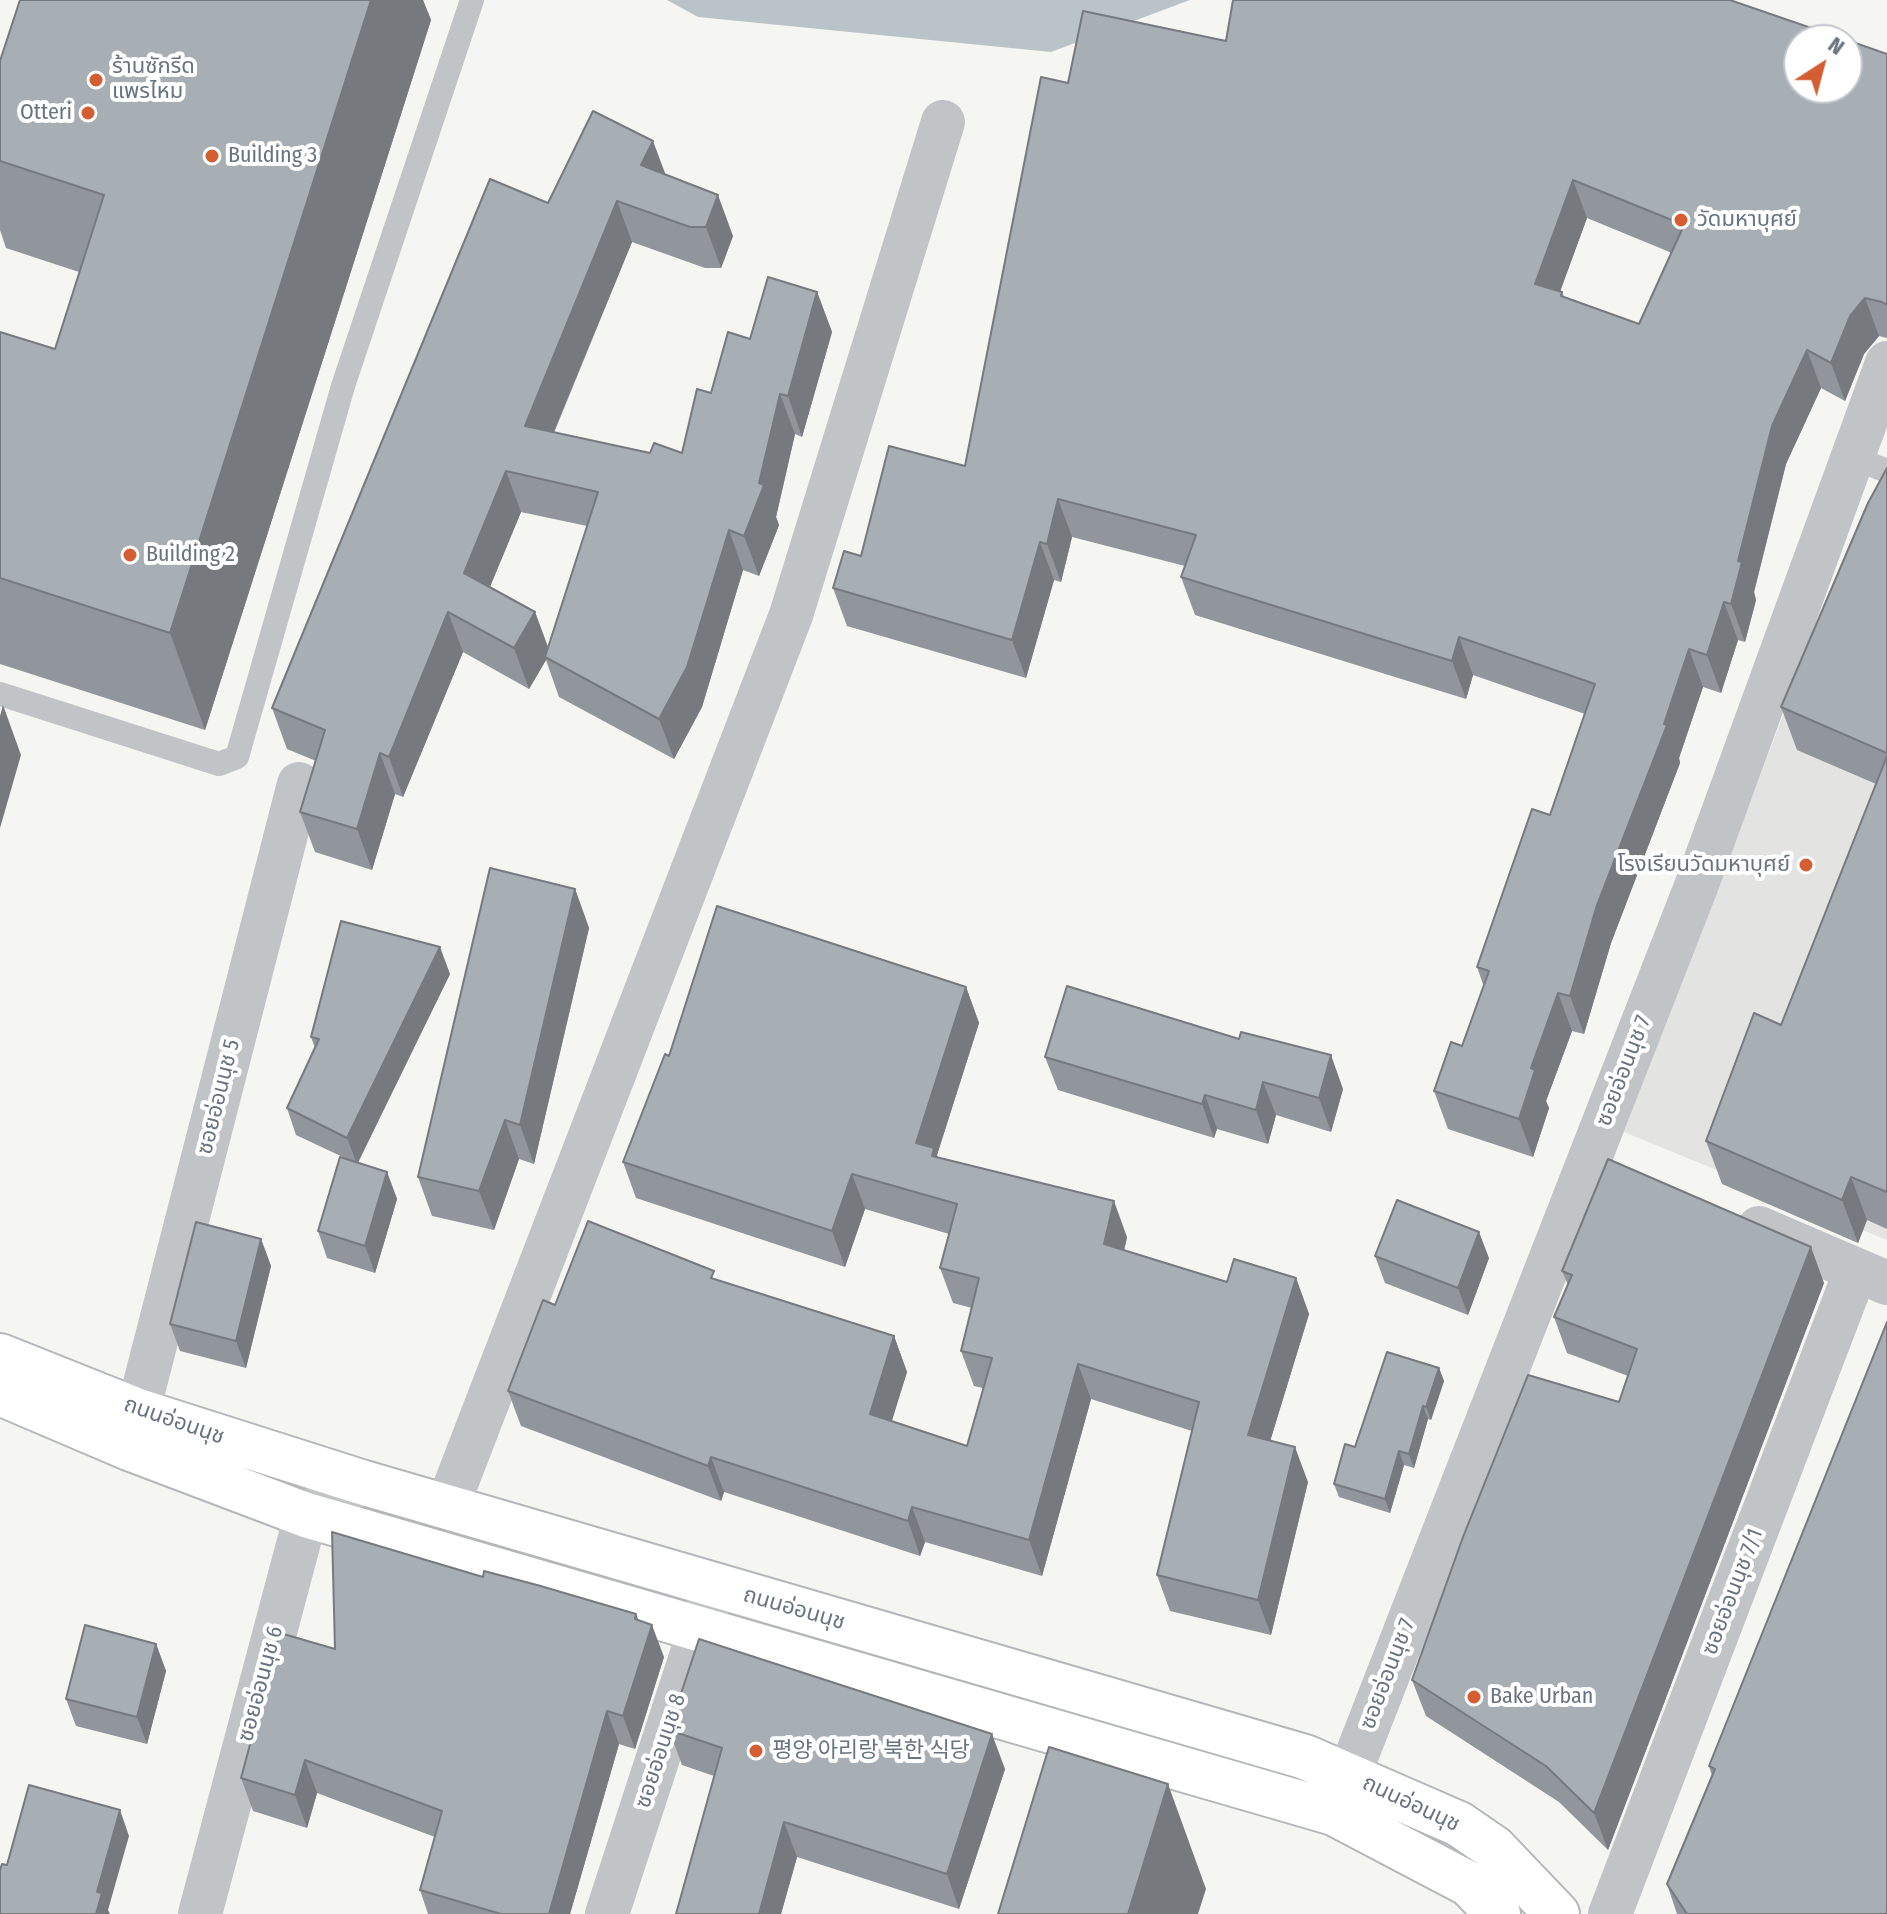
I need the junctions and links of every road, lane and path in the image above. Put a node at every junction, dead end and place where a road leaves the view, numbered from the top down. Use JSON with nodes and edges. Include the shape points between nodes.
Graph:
{"nodes":[{"id":1,"x":472,"y":0,"type":"edge"},
{"id":2,"x":943,"y":122,"type":"dead end"},
{"id":3,"x":1887,"y":363,"type":"edge"},
{"id":4,"x":1877,"y":420,"type":"edge"},
{"id":5,"x":1870,"y":464,"type":"edge"},
{"id":6,"x":0,"y":694,"type":"edge"},
{"id":7,"x":299,"y":784,"type":"dead end"},
{"id":8,"x":1591,"y":1155,"type":"junction"},
{"id":9,"x":1635,"y":1174,"type":"edge"},
{"id":10,"x":1722,"y":1212,"type":"edge"},
{"id":11,"x":1872,"y":1276,"type":"edge"},
{"id":12,"x":0,"y":1356,"type":"edge"},
{"id":13,"x":0,"y":1393,"type":"edge"},
{"id":14,"x":138,"y":1411,"type":"junction"},
{"id":15,"x":361,"y":1482,"type":"junction"},
{"id":16,"x":447,"y":1507,"type":"junction"},
{"id":17,"x":306,"y":1515,"type":"junction"},
{"id":18,"x":708,"y":1607,"type":"junction"},
{"id":19,"x":1093,"y":1693,"type":"junction"},
{"id":20,"x":1073,"y":1751,"type":"junction"},
{"id":21,"x":1349,"y":1775,"type":"junction"},
{"id":22,"x":200,"y":1914,"type":"edge"},
{"id":23,"x":607,"y":1914,"type":"edge"},
{"id":24,"x":1498,"y":1914,"type":"edge"},
{"id":25,"x":1557,"y":1914,"type":"edge"},
{"id":26,"x":1610,"y":1914,"type":"edge"}],
"edges":[{"from":1,"to":6,"type":"lane","via":[[343,386],[237,757],[219,764]]},
{"from":2,"to":16,"type":"street","via":[[791,615]]},
{"from":3,"to":4,"type":"street","name":"ซอยอ่อนนุช 7"},
{"from":4,"to":5,"type":"street","name":"ซอยอ่อนนุช 7"},
{"from":5,"to":8,"type":"street","name":"ซอยอ่อนนุช 7"},
{"from":7,"to":14,"type":"street","name":"ซอยอ่อนนุช 5"},
{"from":8,"to":9,"type":"street"},
{"from":8,"to":21,"type":"street","name":"ซอยอ่อนนุช 7"},
{"from":10,"to":11,"type":"street"},
{"from":11,"to":26,"type":"street","name":"ซอยอ่อนนุช 7/1"},
{"from":12,"to":14,"type":"main road","name":"ถนนอ่อนนุช"},
{"from":13,"to":17,"type":"main road","name":"ถนนอ่อนนุช"},
{"from":14,"to":15,"type":"main road","name":"ถนนอ่อนนุช"},
{"from":15,"to":16,"type":"main road","name":"ถนนอ่อนนุช"},
{"from":15,"to":17,"type":"street"},
{"from":16,"to":18,"type":"main road","name":"ถนนอ่อนนุช"},
{"from":17,"to":18,"type":"main road","name":"ถนนอ่อนนุช"},
{"from":17,"to":22,"type":"street","name":"ซอยอ่อนนุช 6"},
{"from":18,"to":19,"type":"main road","name":"ถนนอ่อนนุช"},
{"from":18,"to":20,"type":"main road","name":"ถนนอ่อนนุช"},
{"from":18,"to":23,"type":"street","name":"ซอยอ่อนนุช 8"},
{"from":19,"to":20,"type":"lane"},
{"from":19,"to":21,"type":"main road","name":"ถนนอ่อนนุช"},
{"from":20,"to":24,"type":"main road","name":"ถนนอ่อนนุช","via":[[1334,1813],[1469,1884]]},
{"from":21,"to":25,"type":"main road","name":"ถนนอ่อนนุช","via":[[1459,1824],[1529,1882]]}]}
